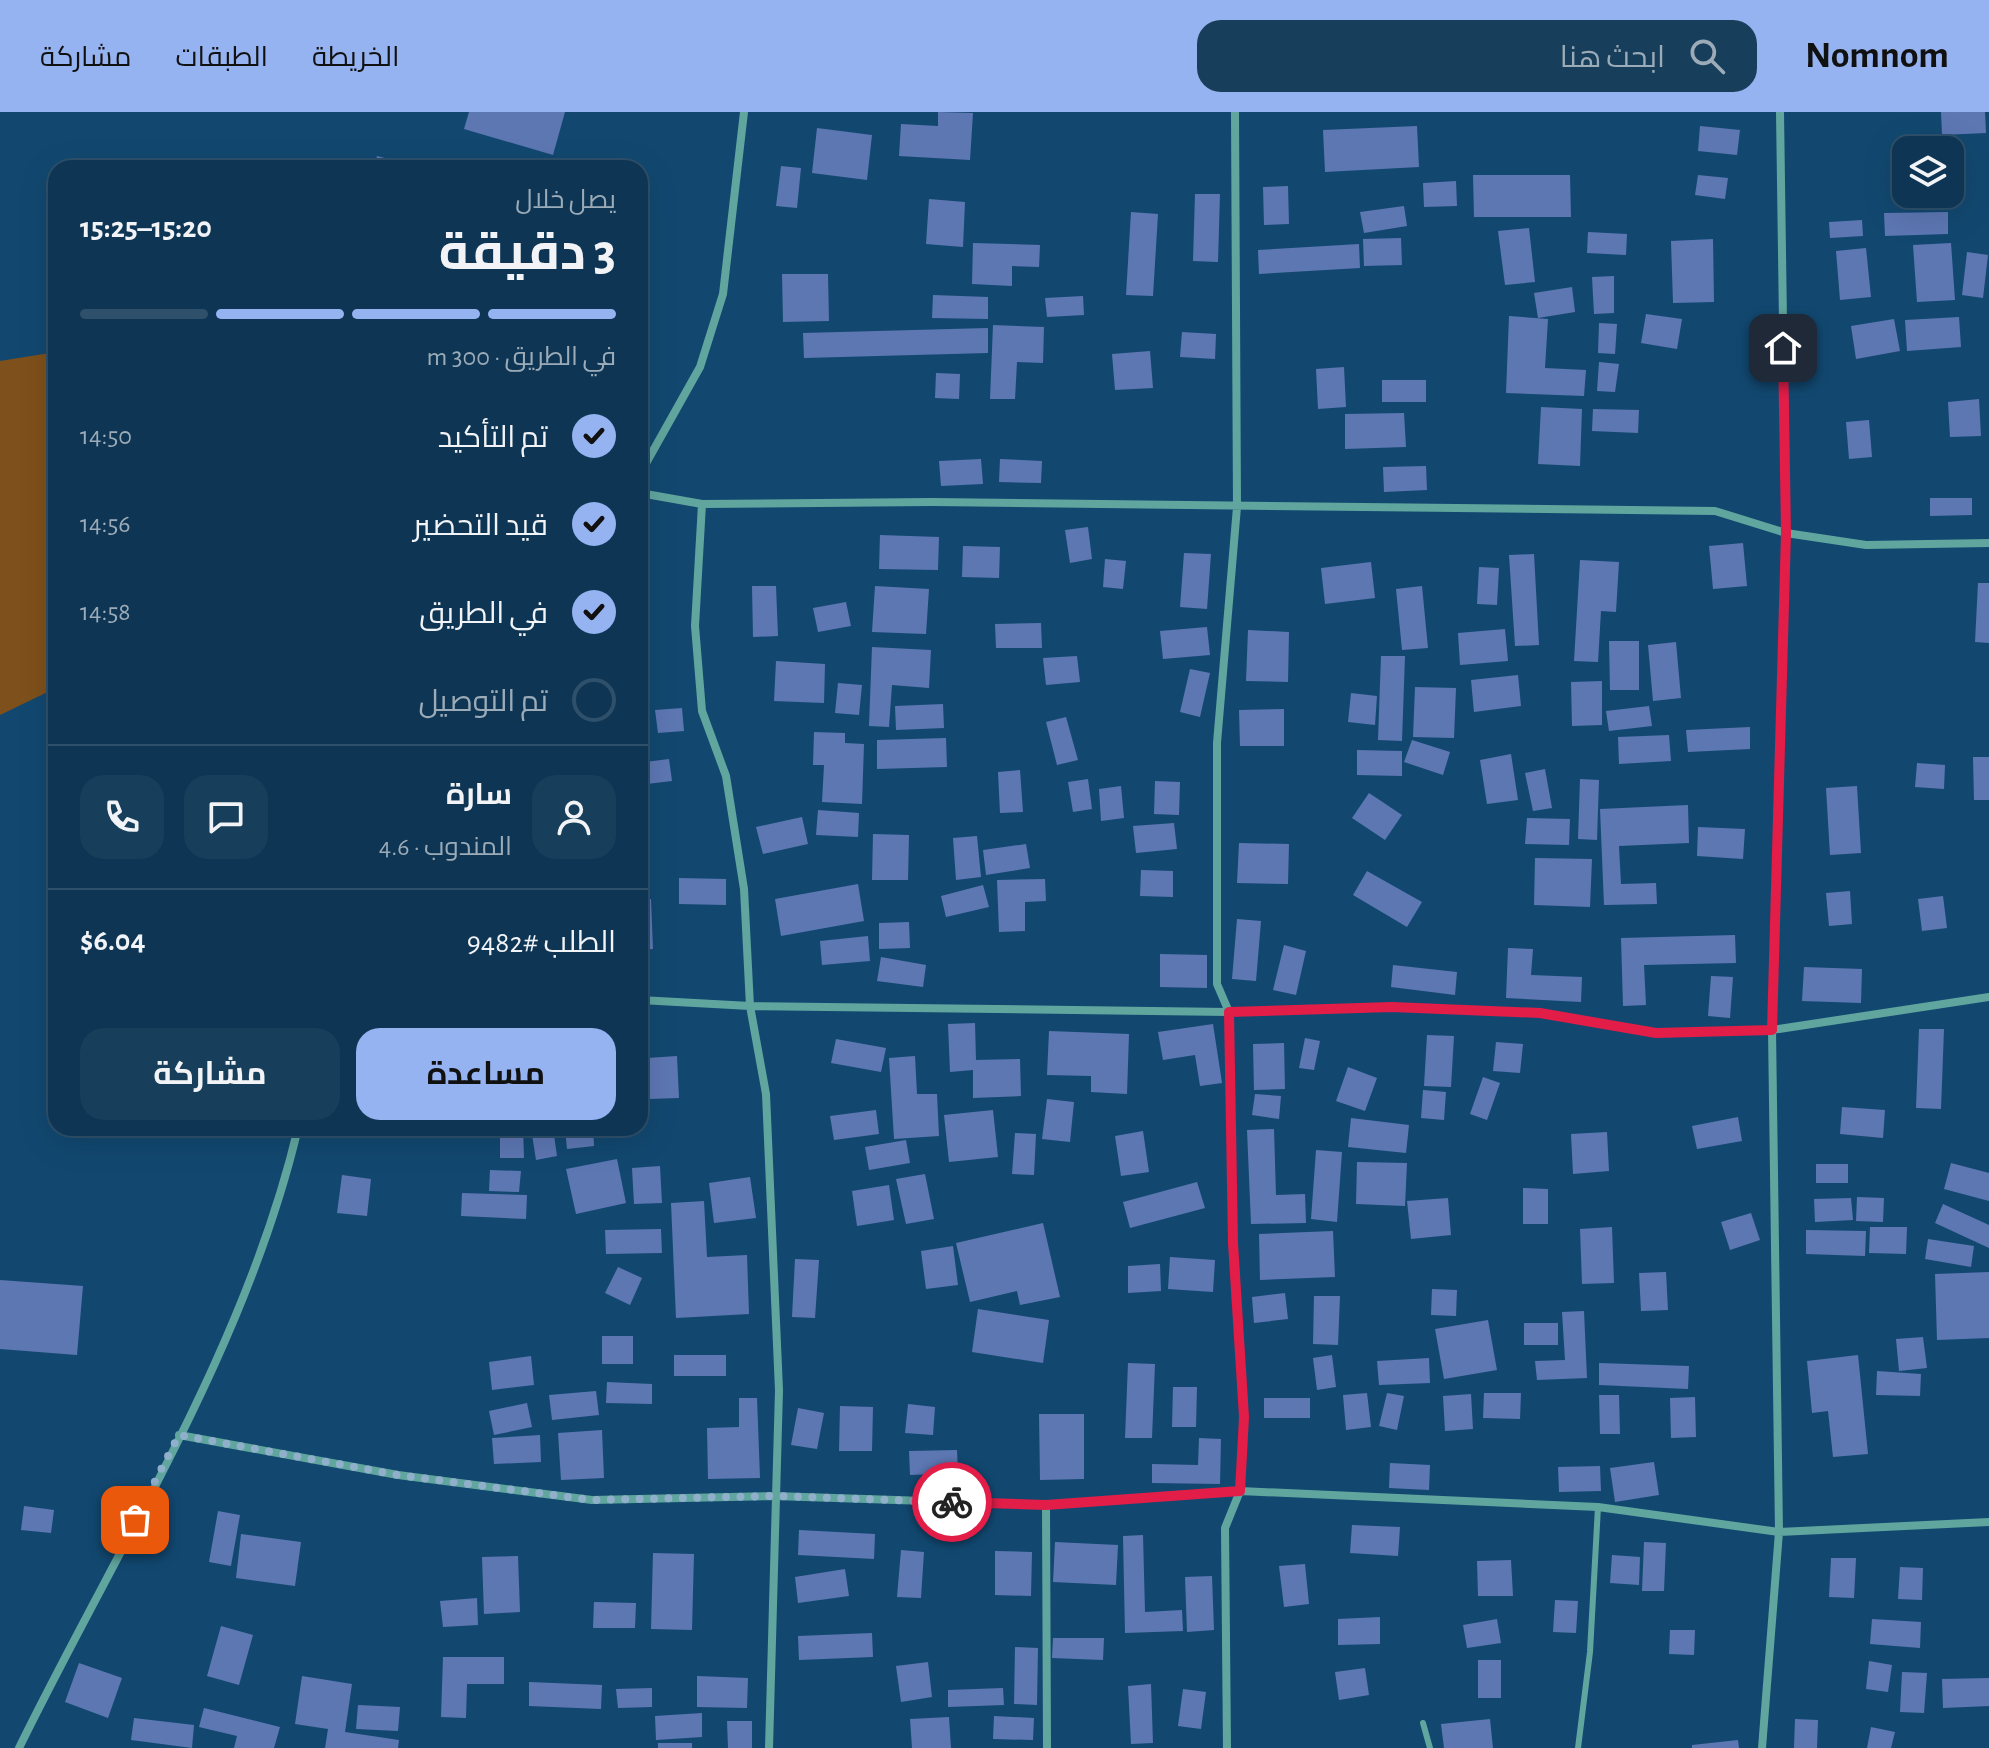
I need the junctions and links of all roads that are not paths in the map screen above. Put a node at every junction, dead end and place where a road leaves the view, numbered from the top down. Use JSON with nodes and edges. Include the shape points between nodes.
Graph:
{"nodes":[{"id":1,"x":744,"y":112,"type":"edge"},
{"id":2,"x":1235,"y":112,"type":"edge"},
{"id":3,"x":1780,"y":112,"type":"edge"},
{"id":4,"x":648,"y":460,"type":"edge"},
{"id":5,"x":648,"y":494,"type":"edge"},
{"id":6,"x":702,"y":504,"type":"junction"},
{"id":7,"x":1237,"y":507,"type":"junction"},
{"id":8,"x":1786,"y":533,"type":"junction"},
{"id":9,"x":1989,"y":543,"type":"edge"},
{"id":10,"x":1989,"y":997,"type":"edge"},
{"id":11,"x":648,"y":1000,"type":"edge"},
{"id":12,"x":750,"y":1006,"type":"junction"},
{"id":13,"x":1229,"y":1012,"type":"junction"},
{"id":14,"x":1772,"y":1030,"type":"junction"},
{"id":15,"x":296,"y":1136,"type":"edge"},
{"id":16,"x":179,"y":1435,"type":"junction"},
{"id":17,"x":1240,"y":1491,"type":"junction"},
{"id":18,"x":774,"y":1496,"type":"junction"},
{"id":19,"x":1046,"y":1505,"type":"junction"},
{"id":20,"x":1598,"y":1507,"type":"junction"},
{"id":21,"x":1989,"y":1522,"type":"edge"},
{"id":22,"x":1779,"y":1532,"type":"junction"},
{"id":23,"x":1423,"y":1723,"type":"dead end"},
{"id":24,"x":19,"y":1748,"type":"edge"},
{"id":25,"x":769,"y":1748,"type":"edge"},
{"id":26,"x":1047,"y":1748,"type":"edge"},
{"id":27,"x":1227,"y":1748,"type":"edge"},
{"id":28,"x":1430,"y":1748,"type":"edge"},
{"id":29,"x":1578,"y":1748,"type":"edge"},
{"id":30,"x":1762,"y":1748,"type":"edge"}],
"edges":[{"from":1,"to":4,"type":"street","via":[[723,294],[700,367]]},
{"from":2,"to":7,"type":"street"},
{"from":3,"to":8,"type":"street"},
{"from":5,"to":6,"type":"street"},
{"from":6,"to":7,"type":"street"},
{"from":6,"to":12,"type":"street","via":[[695,626],[702,711],[726,776],[742,875]]},
{"from":7,"to":8,"type":"street","via":[[1715,511]]},
{"from":7,"to":13,"type":"street","via":[[1217,743],[1217,984]]},
{"from":8,"to":9,"type":"street","via":[[1866,545]]},
{"from":8,"to":14,"type":"street"},
{"from":10,"to":14,"type":"street"},
{"from":11,"to":12,"type":"street"},
{"from":12,"to":13,"type":"street"},
{"from":12,"to":18,"type":"street","via":[[766,1094],[779,1390]]},
{"from":13,"to":14,"type":"street","via":[[1392,1007],[1540,1013],[1656,1033]]},
{"from":13,"to":17,"type":"street","via":[[1233,1243],[1244,1417]]},
{"from":14,"to":22,"type":"street"},
{"from":15,"to":16,"type":"street","via":[[241,1300]]},
{"from":16,"to":18,"type":"street","via":[[398,1475],[592,1500]]},
{"from":16,"to":24,"type":"street"},
{"from":17,"to":19,"type":"street"},
{"from":17,"to":20,"type":"street"},
{"from":17,"to":27,"type":"street","via":[[1225,1528]]},
{"from":18,"to":19,"type":"street"},
{"from":18,"to":25,"type":"street"},
{"from":19,"to":26,"type":"street"},
{"from":20,"to":22,"type":"street"},
{"from":20,"to":29,"type":"lane","via":[[1590,1652]]},
{"from":21,"to":22,"type":"street"},
{"from":22,"to":30,"type":"street"},
{"from":23,"to":28,"type":"lane"}]}
